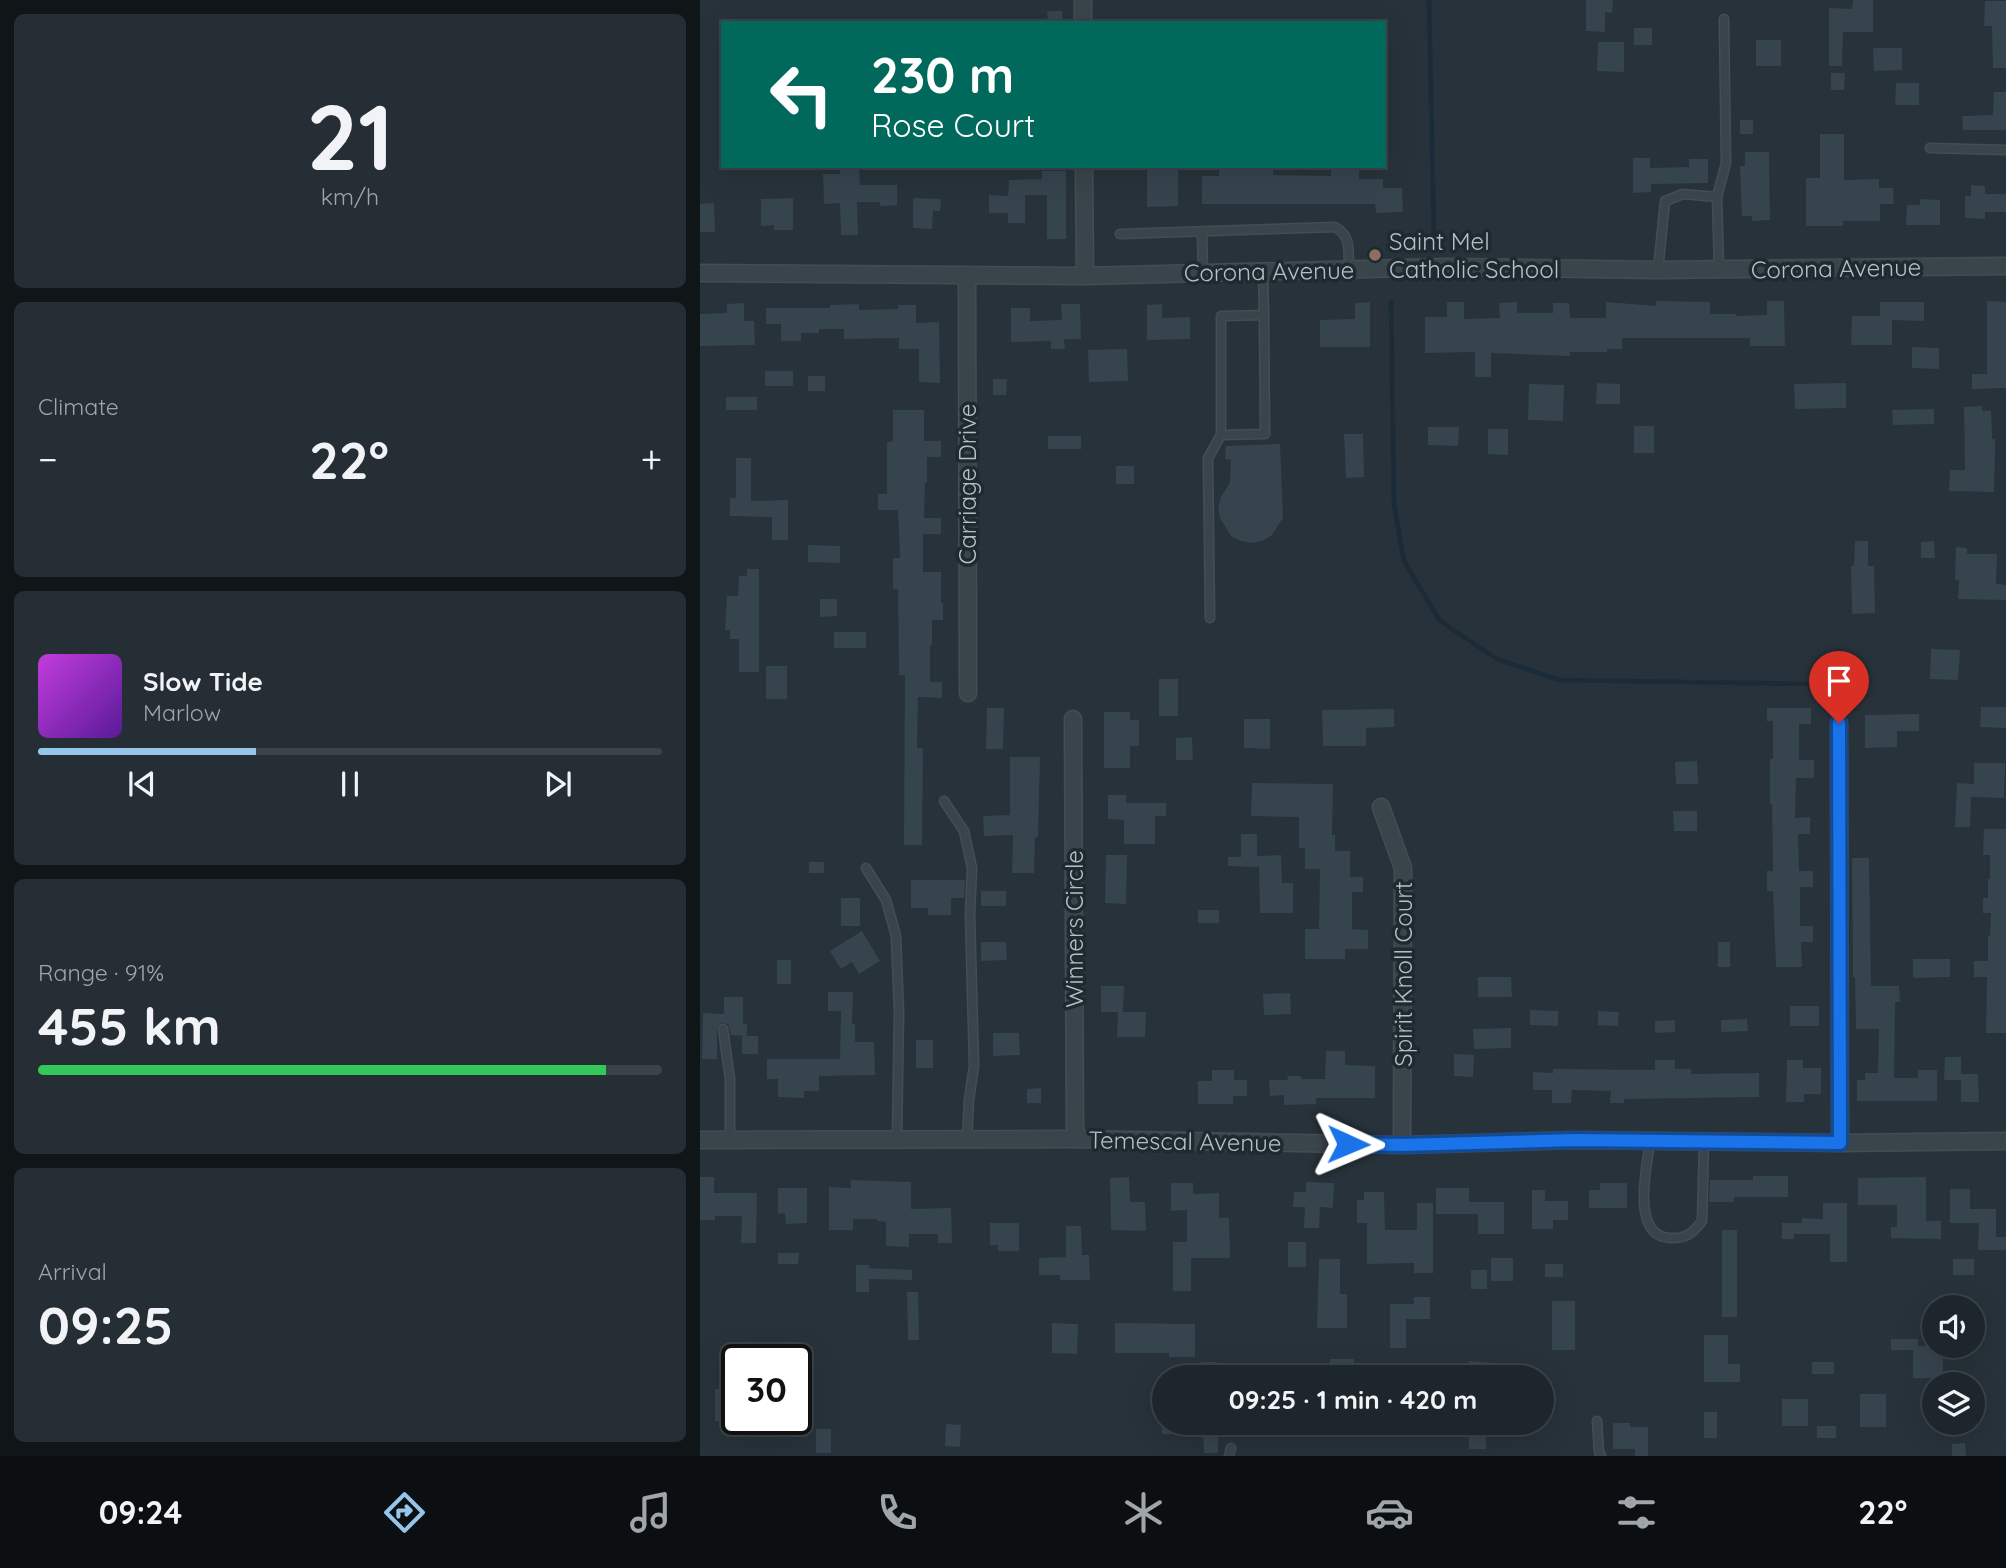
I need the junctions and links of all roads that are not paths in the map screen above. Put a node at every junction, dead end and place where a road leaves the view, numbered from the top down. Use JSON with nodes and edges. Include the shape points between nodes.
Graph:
{"nodes":[{"id":1,"x":1083,"y":0,"type":"edge"},
{"id":2,"x":1724,"y":19,"type":"dead end"},
{"id":3,"x":1083,"y":21,"type":"edge"},
{"id":4,"x":1930,"y":148,"type":"dead end"},
{"id":5,"x":2006,"y":150,"type":"edge"},
{"id":6,"x":1084,"y":168,"type":"edge"},
{"id":7,"x":1717,"y":197,"type":"junction"},
{"id":8,"x":1202,"y":231,"type":"junction"},
{"id":9,"x":1120,"y":234,"type":"dead end"},
{"id":10,"x":2006,"y":266,"type":"edge"},
{"id":11,"x":1349,"y":269,"type":"junction"},
{"id":12,"x":1719,"y":269,"type":"junction"},
{"id":13,"x":1658,"y":270,"type":"junction"},
{"id":14,"x":1263,"y":271,"type":"junction"},
{"id":15,"x":700,"y":273,"type":"edge"},
{"id":16,"x":1203,"y":273,"type":"junction"},
{"id":17,"x":967,"y":275,"type":"junction"},
{"id":18,"x":1085,"y":276,"type":"junction"},
{"id":19,"x":1264,"y":316,"type":"junction"},
{"id":20,"x":1221,"y":435,"type":"junction"},
{"id":21,"x":1210,"y":618,"type":"dead end"},
{"id":22,"x":968,"y":693,"type":"dead end"},
{"id":23,"x":1073,"y":719,"type":"dead end"},
{"id":24,"x":1839,"y":723,"type":"dead end"},
{"id":25,"x":944,"y":801,"type":"dead end"},
{"id":26,"x":1381,"y":807,"type":"dead end"},
{"id":27,"x":866,"y":868,"type":"dead end"},
{"id":28,"x":723,"y":1029,"type":"dead end"},
{"id":29,"x":1075,"y":1139,"type":"junction"},
{"id":30,"x":700,"y":1140,"type":"edge"},
{"id":31,"x":730,"y":1140,"type":"junction"},
{"id":32,"x":897,"y":1140,"type":"junction"},
{"id":33,"x":967,"y":1140,"type":"junction"},
{"id":34,"x":1650,"y":1141,"type":"junction"},
{"id":35,"x":2006,"y":1141,"type":"edge"},
{"id":36,"x":1704,"y":1142,"type":"junction"},
{"id":37,"x":1840,"y":1143,"type":"junction"},
{"id":38,"x":1402,"y":1145,"type":"junction"},
{"id":39,"x":1597,"y":1421,"type":"dead end"},
{"id":40,"x":1601,"y":1456,"type":"edge"}],
"edges":[{"from":1,"to":3,"type":"street"},
{"from":2,"to":7,"type":"lane","via":[[1726,163]]},
{"from":4,"to":5,"type":"lane"},
{"from":6,"to":18,"type":"street"},
{"from":7,"to":12,"type":"lane"},
{"from":7,"to":13,"type":"lane","via":[[1683,194],[1665,201]]},
{"from":8,"to":9,"type":"lane"},
{"from":8,"to":11,"type":"lane","via":[[1335,227],[1348,239]]},
{"from":8,"to":16,"type":"lane"},
{"from":10,"to":12,"type":"street","name":"Corona Avenue"},
{"from":11,"to":13,"type":"street","name":"Corona Avenue"},
{"from":11,"to":14,"type":"street","name":"Corona Avenue"},
{"from":12,"to":13,"type":"street","name":"Corona Avenue"},
{"from":14,"to":16,"type":"street","name":"Corona Avenue"},
{"from":14,"to":19,"type":"lane"},
{"from":15,"to":17,"type":"street","name":"Corona Avenue"},
{"from":16,"to":18,"type":"street","name":"Corona Avenue"},
{"from":17,"to":18,"type":"street","name":"Corona Avenue"},
{"from":17,"to":22,"type":"street","name":"Carriage Drive"},
{"from":19,"to":20,"type":"lane","via":[[1221,317]]},
{"from":19,"to":20,"type":"lane","via":[[1265,434]]},
{"from":20,"to":21,"type":"lane","via":[[1208,458]]},
{"from":23,"to":29,"type":"street","name":"Winners Circle"},
{"from":24,"to":37,"type":"street"},
{"from":25,"to":33,"type":"lane","via":[[964,831],[972,868],[974,1066]]},
{"from":26,"to":38,"type":"street","name":"Spirit Knoll Court","via":[[1404,868]]},
{"from":27,"to":32,"type":"lane","via":[[886,900],[896,936]]},
{"from":28,"to":31,"type":"lane","via":[[730,1079]]},
{"from":29,"to":33,"type":"street","name":"Temescal Avenue"},
{"from":29,"to":38,"type":"street","name":"Temescal Avenue"},
{"from":30,"to":31,"type":"street","name":"Temescal Avenue"},
{"from":31,"to":32,"type":"street","name":"Temescal Avenue"},
{"from":32,"to":33,"type":"street","name":"Temescal Avenue"},
{"from":34,"to":36,"type":"street","name":"Temescal Avenue"},
{"from":34,"to":36,"type":"lane","via":[[1643,1210],[1646,1222],[1665,1238],[1689,1236],[1702,1221]]},
{"from":34,"to":38,"type":"street","name":"Temescal Avenue"},
{"from":35,"to":37,"type":"street","name":"Temescal Avenue"},
{"from":36,"to":37,"type":"street","name":"Temescal Avenue"},
{"from":39,"to":40,"type":"lane"}]}
